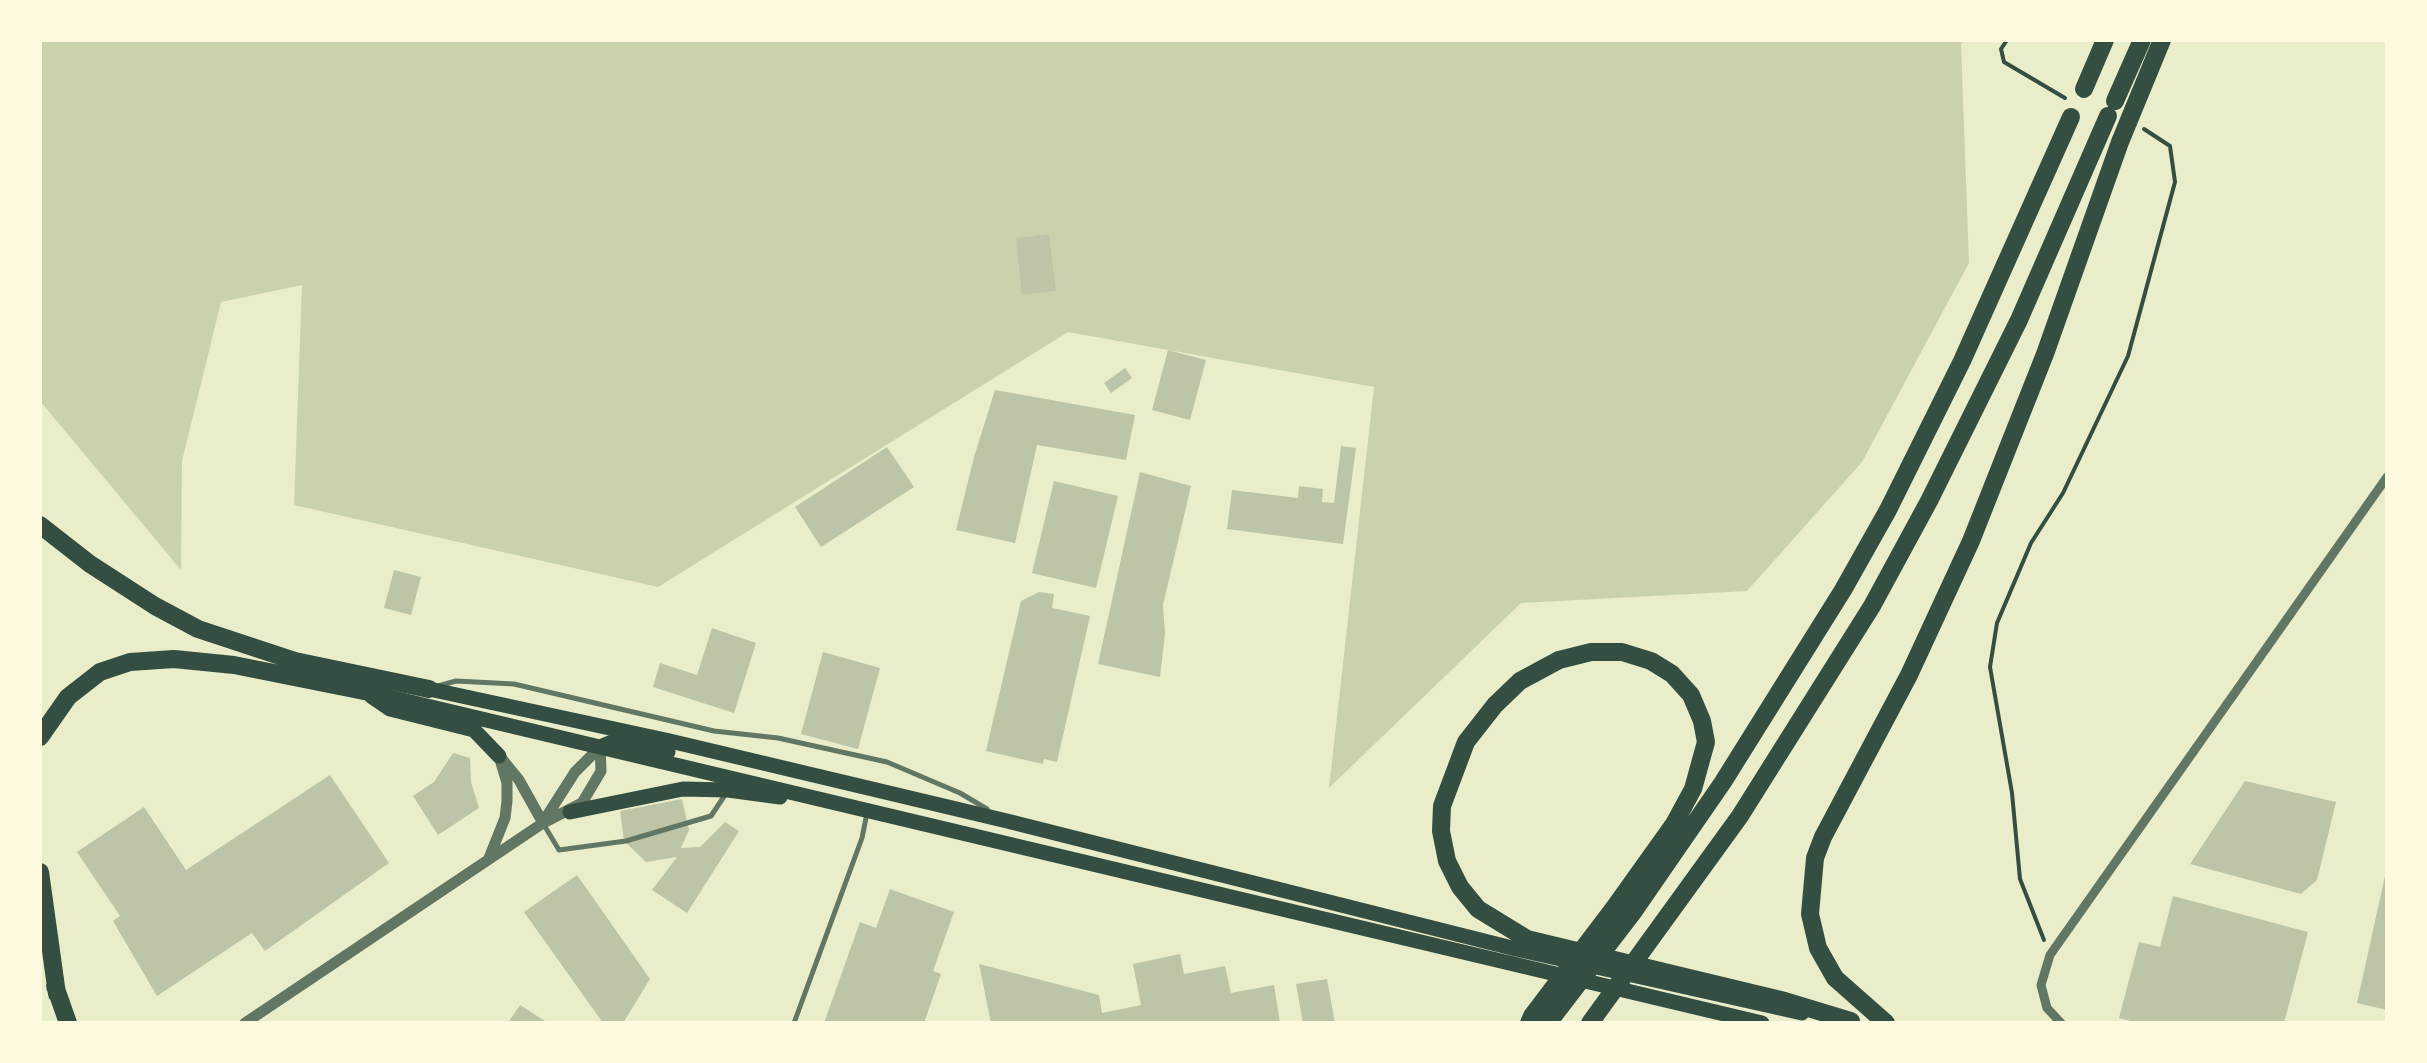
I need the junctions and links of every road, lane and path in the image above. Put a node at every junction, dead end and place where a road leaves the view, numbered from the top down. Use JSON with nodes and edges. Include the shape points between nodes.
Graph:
{"nodes":[{"id":1,"x":2007,"y":40,"type":"edge"},
{"id":2,"x":2106,"y":40,"type":"edge"},
{"id":3,"x":2142,"y":40,"type":"edge"},
{"id":4,"x":2162,"y":40,"type":"edge"},
{"id":5,"x":2074,"y":102,"type":"junction"},
{"id":6,"x":2141,"y":127,"type":"dead end"},
{"id":7,"x":2387,"y":476,"type":"edge"},
{"id":8,"x":40,"y":524,"type":"edge"},
{"id":9,"x":429,"y":689,"type":"junction"},
{"id":10,"x":364,"y":691,"type":"junction"},
{"id":11,"x":453,"y":694,"type":"junction"},
{"id":12,"x":40,"y":738,"type":"edge"},
{"id":13,"x":600,"y":746,"type":"junction"},
{"id":14,"x":499,"y":756,"type":"junction"},
{"id":15,"x":728,"y":790,"type":"junction"},
{"id":16,"x":868,"y":810,"type":"junction"},
{"id":17,"x":570,"y":812,"type":"junction"},
{"id":18,"x":970,"y":813,"type":"junction"},
{"id":19,"x":1007,"y":821,"type":"junction"},
{"id":20,"x":543,"y":823,"type":"junction"},
{"id":21,"x":489,"y":858,"type":"junction"},
{"id":22,"x":40,"y":872,"type":"edge"},
{"id":23,"x":40,"y":938,"type":"edge"},
{"id":24,"x":2050,"y":955,"type":"junction"},
{"id":25,"x":58,"y":994,"type":"junction"},
{"id":26,"x":1540,"y":1020,"type":"edge"},
{"id":27,"x":1855,"y":1022,"type":"edge"},
{"id":28,"x":68,"y":1023,"type":"edge"},
{"id":29,"x":245,"y":1023,"type":"edge"},
{"id":30,"x":794,"y":1023,"type":"edge"},
{"id":31,"x":1590,"y":1023,"type":"edge"},
{"id":32,"x":1762,"y":1023,"type":"edge"},
{"id":33,"x":1886,"y":1023,"type":"edge"},
{"id":34,"x":2061,"y":1023,"type":"edge"}],
"edges":[{"from":1,"to":5,"type":"path","via":[[2000,48],[2004,62]]},
{"from":2,"to":5,"type":"highway"},
{"from":3,"to":31,"type":"highway","via":[[2019,320],[1901,554],[1788,744]]},
{"from":4,"to":33,"type":"highway","via":[[1971,542],[1815,858],[1810,914],[1818,948],[1834,978]]},
{"from":5,"to":26,"type":"highway","via":[[1962,361],[1879,526],[1769,712],[1634,911]]},
{"from":6,"to":24,"type":"path","via":[[2170,146],[2175,182],[2128,356],[2063,492],[2030,543],[1997,623],[1990,667],[2020,879]]},
{"from":7,"to":24,"type":"street"},
{"from":8,"to":9,"type":"highway","via":[[90,564],[198,629],[295,661]]},
{"from":9,"to":11,"type":"main road"},
{"from":9,"to":19,"type":"lane","via":[[456,681],[514,684],[714,731],[887,762]]},
{"from":10,"to":12,"type":"highway","via":[[234,665],[130,662],[100,672],[68,697]]},
{"from":10,"to":13,"type":"main road"},
{"from":10,"to":14,"type":"main road","via":[[390,709],[474,730]]},
{"from":11,"to":13,"type":"main road","via":[[588,734]]},
{"from":11,"to":18,"type":"main road"},
{"from":13,"to":16,"type":"main road"},
{"from":13,"to":17,"type":"street","via":[[597,781]]},
{"from":13,"to":18,"type":"main road","via":[[617,740],[895,806]]},
{"from":13,"to":20,"type":"street"},
{"from":14,"to":20,"type":"street"},
{"from":14,"to":21,"type":"street","via":[[507,801]]},
{"from":15,"to":16,"type":"main road"},
{"from":15,"to":17,"type":"main road","via":[[683,788]]},
{"from":15,"to":20,"type":"lane","via":[[711,816],[611,844],[558,850]]},
{"from":16,"to":30,"type":"lane"},
{"from":16,"to":32,"type":"main road"},
{"from":17,"to":20,"type":"street"},
{"from":18,"to":19,"type":"main road"},
{"from":19,"to":27,"type":"main road","via":[[1516,950]]},
{"from":20,"to":21,"type":"street"},
{"from":21,"to":29,"type":"street"},
{"from":22,"to":25,"type":"highway"},
{"from":23,"to":25,"type":"highway"},
{"from":24,"to":34,"type":"street","via":[[2040,985]]},
{"from":25,"to":28,"type":"highway"},
{"from":26,"to":27,"type":"highway","via":[[1614,908],[1674,824],[1706,742],[1690,696],[1672,674],[1622,652],[1559,660],[1520,681],[1466,742],[1442,806],[1440,832],[1460,887],[1478,908],[1527,938],[1786,1001]]}]}
